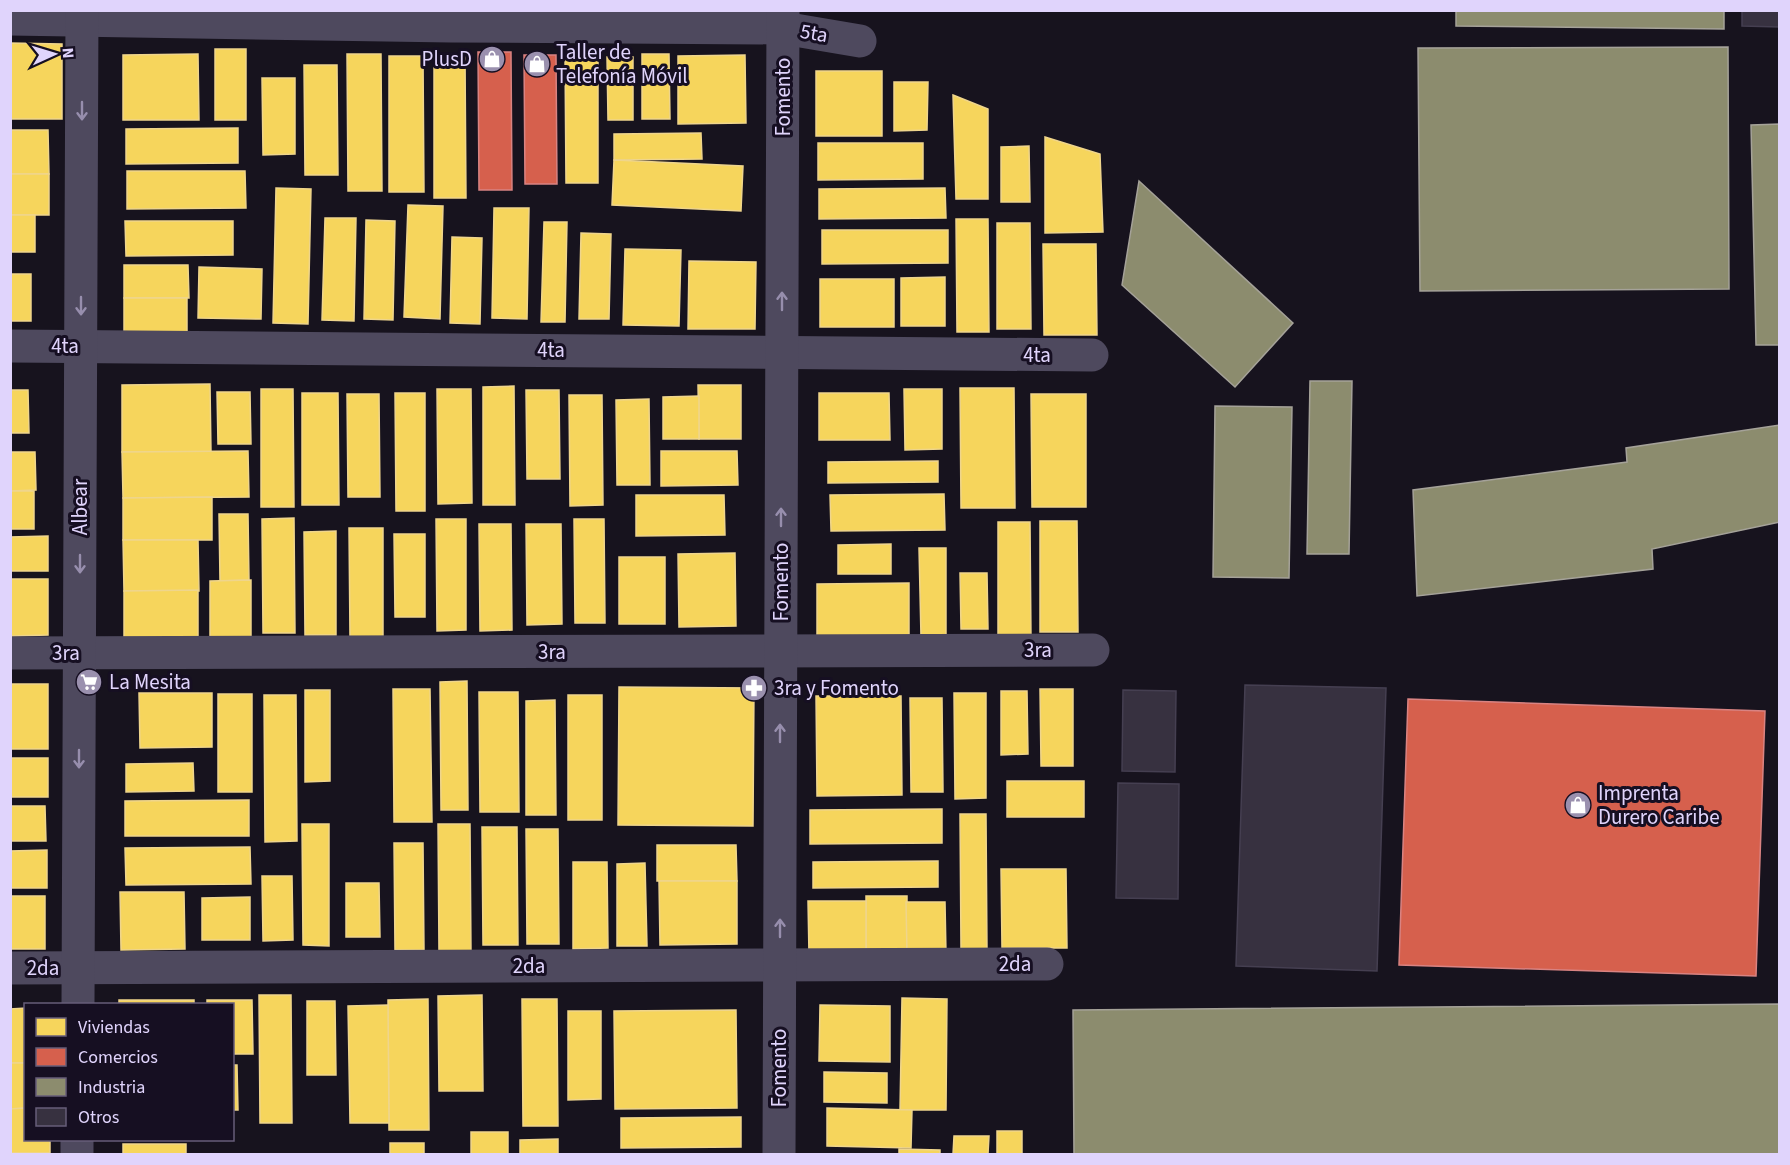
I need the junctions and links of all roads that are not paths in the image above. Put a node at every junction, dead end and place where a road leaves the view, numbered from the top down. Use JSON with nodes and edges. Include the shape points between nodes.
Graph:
{"nodes":[{"id":1,"x":82,"y":15,"type":"edge"},
{"id":2,"x":783,"y":19,"type":"edge"},
{"id":3,"x":10,"y":20,"type":"edge"},
{"id":4,"x":861,"y":41,"type":"dead end"},
{"id":5,"x":10,"y":346,"type":"edge"},
{"id":6,"x":81,"y":346,"type":"junction"},
{"id":7,"x":782,"y":352,"type":"junction"},
{"id":8,"x":1092,"y":355,"type":"dead end"},
{"id":9,"x":1093,"y":650,"type":"dead end"},
{"id":10,"x":781,"y":651,"type":"junction"},
{"id":11,"x":10,"y":653,"type":"edge"},
{"id":12,"x":79,"y":653,"type":"junction"},
{"id":13,"x":1047,"y":964,"type":"dead end"},
{"id":14,"x":780,"y":965,"type":"junction"},
{"id":15,"x":10,"y":968,"type":"edge"},
{"id":16,"x":78,"y":968,"type":"junction"},
{"id":17,"x":78,"y":1003,"type":"edge"},
{"id":18,"x":779,"y":1155,"type":"edge"}],
"edges":[{"from":1,"to":2,"type":"street","name":"5ta","via":[[463,26]]},
{"from":1,"to":3,"type":"street","name":"5ta"},
{"from":1,"to":6,"type":"street","name":"Albear","one_way":true},
{"from":2,"to":4,"type":"street","name":"5ta"},
{"from":7,"to":2,"type":"street","name":"Fomento","one_way":true},
{"from":5,"to":6,"type":"street","name":"4ta"},
{"from":6,"to":7,"type":"street","name":"4ta"},
{"from":6,"to":12,"type":"street","name":"Albear","one_way":true},
{"from":7,"to":8,"type":"street","name":"4ta"},
{"from":10,"to":7,"type":"street","name":"Fomento","one_way":true},
{"from":9,"to":10,"type":"street","name":"3ra"},
{"from":10,"to":12,"type":"street","name":"3ra"},
{"from":14,"to":10,"type":"street","name":"Fomento","one_way":true},
{"from":11,"to":12,"type":"street","name":"3ra"},
{"from":12,"to":16,"type":"street","name":"Albear","one_way":true},
{"from":13,"to":14,"type":"street","name":"2da"},
{"from":14,"to":16,"type":"street","name":"2da"},
{"from":14,"to":18,"type":"street","name":"Fomento"},
{"from":15,"to":16,"type":"street","name":"2da"},
{"from":16,"to":17,"type":"street","name":"Albear"}]}
